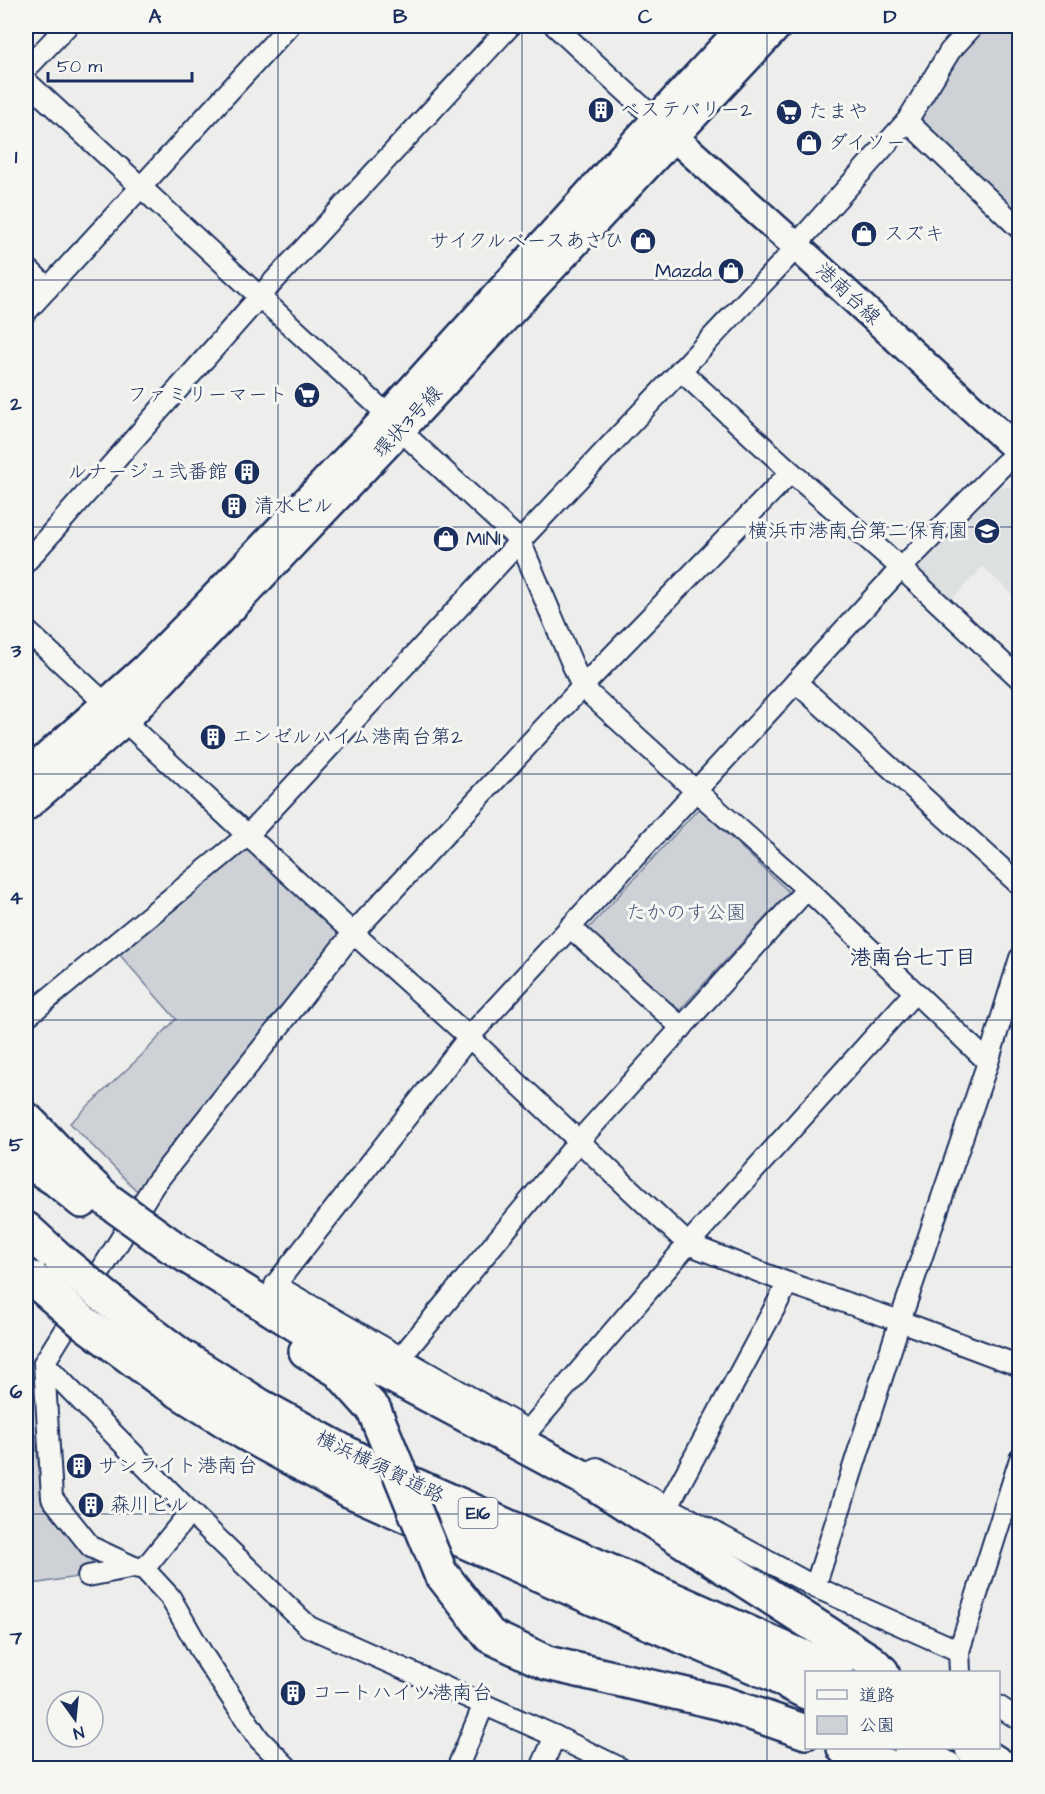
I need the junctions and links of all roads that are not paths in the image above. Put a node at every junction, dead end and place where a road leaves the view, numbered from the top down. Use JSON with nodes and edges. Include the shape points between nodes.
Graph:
{"nodes":[{"id":1,"x":67,"y":26,"type":"edge"},
{"id":2,"x":289,"y":26,"type":"edge"},
{"id":3,"x":510,"y":26,"type":"edge"},
{"id":4,"x":555,"y":26,"type":"edge"},
{"id":5,"x":743,"y":26,"type":"edge"},
{"id":6,"x":778,"y":26,"type":"edge"},
{"id":7,"x":973,"y":26,"type":"edge"},
{"id":8,"x":26,"y":69,"type":"edge"},
{"id":9,"x":26,"y":81,"type":"edge"},
{"id":10,"x":655,"y":120,"type":"junction"},
{"id":11,"x":907,"y":121,"type":"junction"},
{"id":12,"x":675,"y":138,"type":"junction"},
{"id":13,"x":142,"y":187,"type":"junction"},
{"id":14,"x":1018,"y":224,"type":"edge"},
{"id":15,"x":796,"y":247,"type":"junction"},
{"id":16,"x":26,"y":267,"type":"edge"},
{"id":17,"x":48,"y":288,"type":"junction"},
{"id":18,"x":260,"y":296,"type":"junction"},
{"id":19,"x":26,"y":312,"type":"edge"},
{"id":20,"x":680,"y":370,"type":"junction"},
{"id":21,"x":395,"y":422,"type":"junction"},
{"id":22,"x":1019,"y":451,"type":"edge"},
{"id":23,"x":791,"y":472,"type":"junction"},
{"id":24,"x":520,"y":541,"type":"junction"},
{"id":25,"x":26,"y":562,"type":"edge"},
{"id":26,"x":901,"y":568,"type":"junction"},
{"id":27,"x":26,"y":630,"type":"edge"},
{"id":28,"x":1020,"y":679,"type":"edge"},
{"id":29,"x":796,"y":682,"type":"junction"},
{"id":30,"x":582,"y":687,"type":"junction"},
{"id":31,"x":115,"y":713,"type":"junction"},
{"id":32,"x":26,"y":776,"type":"edge"},
{"id":33,"x":695,"y":790,"type":"junction"},
{"id":34,"x":26,"y":807,"type":"edge"},
{"id":35,"x":249,"y":836,"type":"junction"},
{"id":36,"x":1020,"y":885,"type":"edge"},
{"id":37,"x":807,"y":889,"type":"junction"},
{"id":38,"x":570,"y":927,"type":"junction"},
{"id":39,"x":353,"y":933,"type":"junction"},
{"id":40,"x":1020,"y":958,"type":"edge"},
{"id":41,"x":915,"y":992,"type":"junction"},
{"id":42,"x":26,"y":1017,"type":"edge"},
{"id":43,"x":682,"y":1028,"type":"junction"},
{"id":44,"x":469,"y":1037,"type":"junction"},
{"id":45,"x":988,"y":1062,"type":"junction"},
{"id":46,"x":26,"y":1119,"type":"edge"},
{"id":47,"x":579,"y":1142,"type":"junction"},
{"id":48,"x":26,"y":1160,"type":"edge"},
{"id":49,"x":106,"y":1210,"type":"junction"},
{"id":50,"x":26,"y":1230,"type":"edge"},
{"id":51,"x":688,"y":1244,"type":"junction"},
{"id":52,"x":163,"y":1253,"type":"junction"},
{"id":53,"x":29,"y":1276,"type":"edge"},
{"id":54,"x":788,"y":1283,"type":"junction"},
{"id":55,"x":900,"y":1322,"type":"junction"},
{"id":56,"x":125,"y":1333,"type":"junction"},
{"id":57,"x":401,"y":1358,"type":"junction"},
{"id":58,"x":44,"y":1363,"type":"junction"},
{"id":59,"x":1020,"y":1366,"type":"edge"},
{"id":60,"x":528,"y":1431,"type":"junction"},
{"id":61,"x":1020,"y":1459,"type":"edge"},
{"id":62,"x":668,"y":1506,"type":"junction"},
{"id":63,"x":190,"y":1512,"type":"junction"},
{"id":64,"x":139,"y":1568,"type":"junction"},
{"id":65,"x":88,"y":1576,"type":"dead end"},
{"id":66,"x":815,"y":1587,"type":"junction"},
{"id":67,"x":959,"y":1651,"type":"junction"},
{"id":68,"x":835,"y":1671,"type":"edge"},
{"id":69,"x":881,"y":1671,"type":"edge"},
{"id":70,"x":960,"y":1671,"type":"edge"},
{"id":71,"x":805,"y":1691,"type":"edge"},
{"id":72,"x":484,"y":1704,"type":"junction"},
{"id":73,"x":1000,"y":1707,"type":"edge"},
{"id":74,"x":1020,"y":1720,"type":"edge"},
{"id":75,"x":805,"y":1731,"type":"edge"},
{"id":76,"x":555,"y":1736,"type":"junction"},
{"id":77,"x":846,"y":1749,"type":"edge"},
{"id":78,"x":913,"y":1749,"type":"edge"},
{"id":79,"x":974,"y":1749,"type":"edge"},
{"id":80,"x":459,"y":1764,"type":"dead end"},
{"id":81,"x":288,"y":1768,"type":"edge"},
{"id":82,"x":541,"y":1768,"type":"edge"},
{"id":83,"x":620,"y":1768,"type":"edge"},
{"id":84,"x":892,"y":1768,"type":"edge"},
{"id":85,"x":946,"y":1768,"type":"edge"},
{"id":86,"x":1004,"y":1768,"type":"edge"}],
"edges":[{"from":1,"to":8,"type":"street"},
{"from":2,"to":13,"type":"street"},
{"from":3,"to":18,"type":"street"},
{"from":4,"to":10,"type":"street"},
{"from":5,"to":10,"type":"street","name":"環状3号線"},
{"from":6,"to":12,"type":"street","name":"環状3号線"},
{"from":7,"to":11,"type":"street","via":[[950,51]]},
{"from":9,"to":13,"type":"street"},
{"from":10,"to":12,"type":"street"},
{"from":10,"to":21,"type":"street","name":"環状3号線"},
{"from":11,"to":14,"type":"street"},
{"from":11,"to":15,"type":"street"},
{"from":12,"to":15,"type":"street","name":"港南台線"},
{"from":12,"to":21,"type":"street","name":"環状3号線"},
{"from":13,"to":17,"type":"street"},
{"from":13,"to":18,"type":"street"},
{"from":15,"to":20,"type":"street"},
{"from":15,"to":22,"type":"street","name":"港南台線"},
{"from":16,"to":17,"type":"street"},
{"from":17,"to":19,"type":"street"},
{"from":18,"to":21,"type":"street"},
{"from":18,"to":25,"type":"street"},
{"from":20,"to":23,"type":"street"},
{"from":20,"to":24,"type":"street"},
{"from":21,"to":24,"type":"street"},
{"from":21,"to":31,"type":"street","name":"環状3号線"},
{"from":22,"to":26,"type":"street"},
{"from":23,"to":26,"type":"street"},
{"from":23,"to":30,"type":"street"},
{"from":24,"to":30,"type":"street"},
{"from":24,"to":35,"type":"street"},
{"from":26,"to":28,"type":"street"},
{"from":26,"to":29,"type":"street"},
{"from":27,"to":31,"type":"street"},
{"from":29,"to":33,"type":"street"},
{"from":29,"to":36,"type":"street"},
{"from":30,"to":33,"type":"street"},
{"from":30,"to":39,"type":"street"},
{"from":31,"to":32,"type":"street","name":"環状3号線"},
{"from":31,"to":34,"type":"street","name":"環状3号線"},
{"from":31,"to":35,"type":"street"},
{"from":33,"to":37,"type":"street"},
{"from":33,"to":38,"type":"street"},
{"from":35,"to":39,"type":"street"},
{"from":35,"to":42,"type":"street"},
{"from":37,"to":41,"type":"street"},
{"from":37,"to":43,"type":"street"},
{"from":38,"to":43,"type":"street"},
{"from":38,"to":44,"type":"street"},
{"from":39,"to":44,"type":"street"},
{"from":39,"to":58,"type":"street","via":[[154,1185]]},
{"from":40,"to":45,"type":"street"},
{"from":41,"to":45,"type":"street"},
{"from":41,"to":51,"type":"street"},
{"from":43,"to":47,"type":"street"},
{"from":44,"to":47,"type":"street"},
{"from":44,"to":57,"type":"street","via":[[275,1285]]},
{"from":45,"to":55,"type":"street"},
{"from":46,"to":49,"type":"highway"},
{"from":47,"to":51,"type":"street"},
{"from":47,"to":57,"type":"street"},
{"from":48,"to":49,"type":"highway"},
{"from":49,"to":52,"type":"highway","bridge":true},
{"from":50,"to":56,"type":"highway","name":"横浜横須賀道路","number":"E16","bridge":true,"via":[[98,1293]]},
{"from":51,"to":54,"type":"street"},
{"from":51,"to":60,"type":"street"},
{"from":52,"to":69,"type":"highway","via":[[597,1485]]},
{"from":52,"to":75,"type":"highway","bridge":true,"via":[[180,1277],[339,1371],[375,1410],[440,1572],[490,1636],[547,1663],[722,1703]]},
{"from":53,"to":56,"type":"highway","name":"横浜横須賀道路","number":"E16","bridge":true,"via":[[82,1322]]},
{"from":54,"to":55,"type":"street"},
{"from":54,"to":62,"type":"street"},
{"from":55,"to":59,"type":"street"},
{"from":55,"to":66,"type":"street"},
{"from":56,"to":68,"type":"highway","name":"横浜横須賀道路","number":"E16","via":[[181,1356],[260,1406],[362,1462]]},
{"from":56,"to":71,"type":"highway","name":"横浜横須賀道路","number":"E16","via":[[161,1380],[245,1433],[351,1491]]},
{"from":57,"to":60,"type":"street"},
{"from":58,"to":63,"type":"street"},
{"from":58,"to":64,"type":"street","via":[[52,1498],[91,1547]]},
{"from":60,"to":62,"type":"street"},
{"from":61,"to":67,"type":"street"},
{"from":62,"to":66,"type":"street"},
{"from":63,"to":64,"type":"street"},
{"from":63,"to":72,"type":"street","via":[[309,1627]]},
{"from":64,"to":65,"type":"street"},
{"from":64,"to":81,"type":"street","via":[[170,1597],[259,1739]]},
{"from":66,"to":67,"type":"street"},
{"from":67,"to":70,"type":"street"},
{"from":72,"to":76,"type":"street"},
{"from":72,"to":80,"type":"street"},
{"from":73,"to":74,"type":"street"},
{"from":76,"to":82,"type":"street"},
{"from":76,"to":83,"type":"street"},
{"from":77,"to":84,"type":"highway"},
{"from":78,"to":85,"type":"highway"},
{"from":79,"to":86,"type":"highway"}]}
